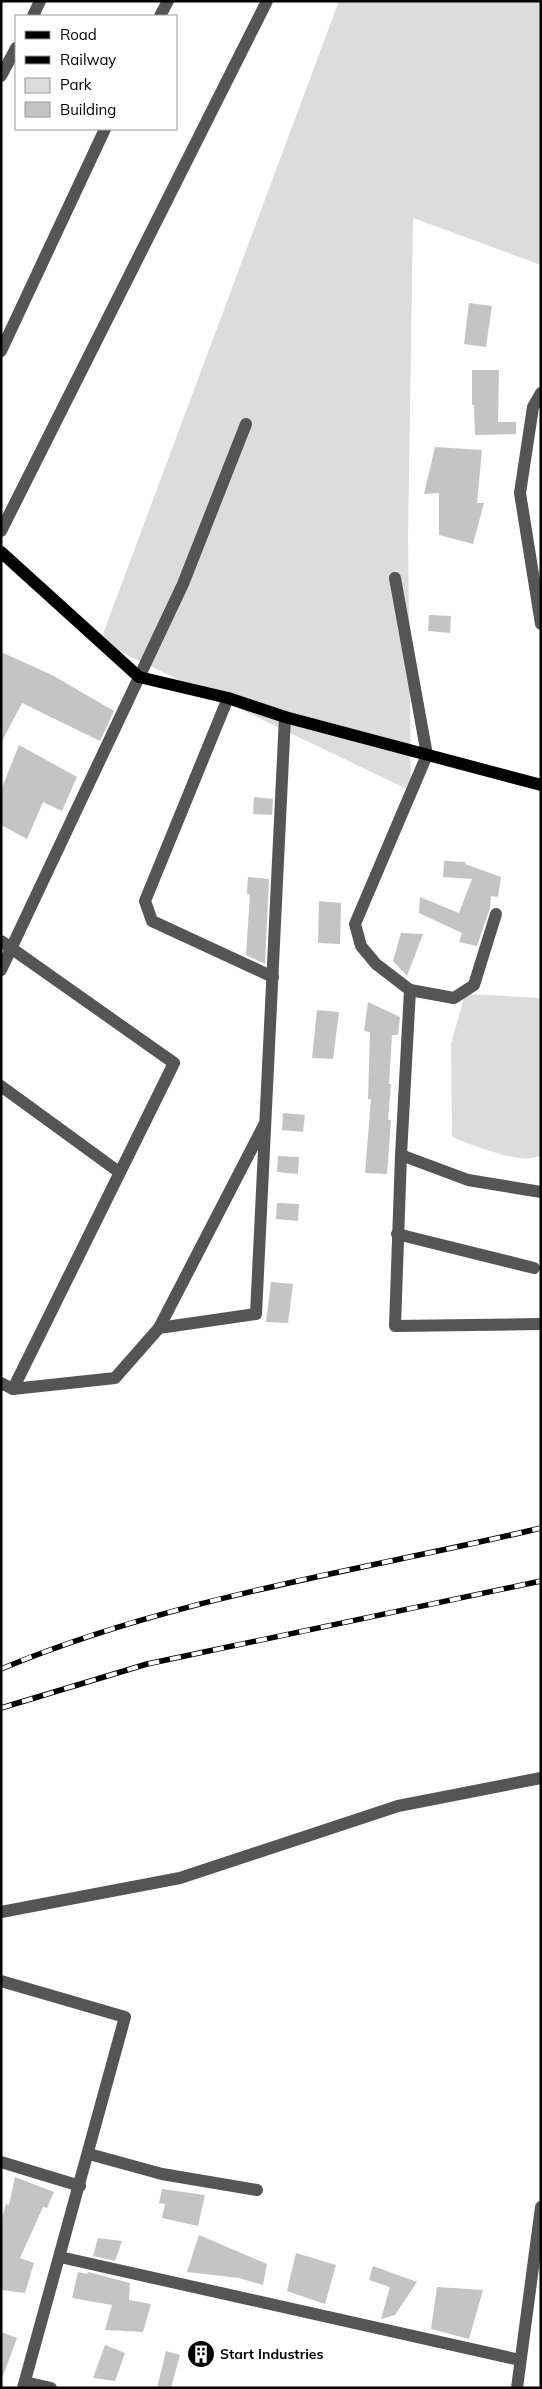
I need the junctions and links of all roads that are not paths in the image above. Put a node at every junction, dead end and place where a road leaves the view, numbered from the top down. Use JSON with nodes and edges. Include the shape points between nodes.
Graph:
{"nodes":[{"id":1,"x":40,"y":1,"type":"edge"},
{"id":2,"x":168,"y":1,"type":"edge"},
{"id":3,"x":267,"y":1,"type":"edge"},
{"id":4,"x":33,"y":15,"type":"edge"},
{"id":5,"x":161,"y":15,"type":"edge"},
{"id":6,"x":15,"y":50,"type":"edge"},
{"id":7,"x":1,"y":76,"type":"edge"},
{"id":8,"x":105,"y":130,"type":"edge"},
{"id":9,"x":1,"y":351,"type":"edge"},
{"id":10,"x":541,"y":393,"type":"edge"},
{"id":11,"x":246,"y":424,"type":"dead end"},
{"id":12,"x":1,"y":531,"type":"edge"},
{"id":13,"x":534,"y":542,"type":"edge"},
{"id":14,"x":1,"y":552,"type":"edge"},
{"id":15,"x":395,"y":578,"type":"dead end"},
{"id":16,"x":541,"y":624,"type":"edge"},
{"id":17,"x":139,"y":677,"type":"junction"},
{"id":18,"x":228,"y":698,"type":"junction"},
{"id":19,"x":285,"y":716,"type":"junction"},
{"id":20,"x":427,"y":754,"type":"junction"},
{"id":21,"x":541,"y":785,"type":"edge"},
{"id":22,"x":496,"y":914,"type":"dead end"},
{"id":23,"x":1,"y":941,"type":"edge"},
{"id":24,"x":13,"y":948,"type":"junction"},
{"id":25,"x":1,"y":970,"type":"edge"},
{"id":26,"x":273,"y":977,"type":"junction"},
{"id":27,"x":410,"y":990,"type":"junction"},
{"id":28,"x":1,"y":1086,"type":"edge"},
{"id":29,"x":266,"y":1120,"type":"junction"},
{"id":30,"x":401,"y":1155,"type":"junction"},
{"id":31,"x":120,"y":1172,"type":"junction"},
{"id":32,"x":541,"y":1192,"type":"edge"},
{"id":33,"x":397,"y":1234,"type":"junction"},
{"id":34,"x":534,"y":1268,"type":"dead end"},
{"id":35,"x":541,"y":1324,"type":"edge"},
{"id":36,"x":160,"y":1328,"type":"junction"},
{"id":37,"x":7,"y":1386,"type":"edge"},
{"id":38,"x":541,"y":1778,"type":"edge"},
{"id":39,"x":1,"y":1912,"type":"edge"},
{"id":40,"x":1,"y":1981,"type":"edge"},
{"id":41,"x":89,"y":2154,"type":"junction"},
{"id":42,"x":1,"y":2162,"type":"edge"},
{"id":43,"x":80,"y":2186,"type":"junction"},
{"id":44,"x":257,"y":2190,"type":"dead end"},
{"id":45,"x":541,"y":2207,"type":"edge"},
{"id":46,"x":60,"y":2257,"type":"junction"},
{"id":47,"x":520,"y":2360,"type":"junction"},
{"id":48,"x":24,"y":2385,"type":"edge"},
{"id":49,"x":50,"y":2388,"type":"edge"},
{"id":50,"x":517,"y":2388,"type":"edge"}],
"edges":[{"from":1,"to":4,"type":"street"},
{"from":2,"to":5,"type":"street"},
{"from":3,"to":12,"type":"street"},
{"from":6,"to":7,"type":"street"},
{"from":8,"to":9,"type":"street"},
{"from":10,"to":13,"type":"street","via":[[533,407],[520,492]]},
{"from":11,"to":17,"type":"street","via":[[183,584]]},
{"from":13,"to":16,"type":"street"},
{"from":14,"to":17,"type":"main road"},
{"from":15,"to":20,"type":"street"},
{"from":17,"to":18,"type":"main road"},
{"from":17,"to":24,"type":"street"},
{"from":18,"to":19,"type":"main road"},
{"from":18,"to":26,"type":"street","via":[[145,901],[152,921]]},
{"from":19,"to":20,"type":"main road"},
{"from":19,"to":26,"type":"street"},
{"from":20,"to":21,"type":"main road"},
{"from":20,"to":27,"type":"street","via":[[355,924],[360,946],[376,964]]},
{"from":22,"to":27,"type":"street","via":[[474,985],[454,998]]},
{"from":23,"to":24,"type":"street"},
{"from":24,"to":25,"type":"street"},
{"from":24,"to":31,"type":"street","via":[[174,1063]]},
{"from":26,"to":29,"type":"street"},
{"from":27,"to":30,"type":"street"},
{"from":28,"to":31,"type":"street"},
{"from":29,"to":36,"type":"street"},
{"from":29,"to":36,"type":"street","via":[[256,1314]]},
{"from":30,"to":32,"type":"street","via":[[468,1180]]},
{"from":30,"to":33,"type":"street"},
{"from":31,"to":37,"type":"street"},
{"from":33,"to":34,"type":"street"},
{"from":33,"to":35,"type":"street","via":[[395,1326]]},
{"from":36,"to":37,"type":"street","via":[[115,1378]]},
{"from":38,"to":39,"type":"street","via":[[398,1806],[180,1878]]},
{"from":40,"to":41,"type":"street","via":[[125,2017]]},
{"from":41,"to":43,"type":"street"},
{"from":41,"to":44,"type":"street","via":[[162,2174]]},
{"from":42,"to":43,"type":"street"},
{"from":43,"to":46,"type":"street"},
{"from":45,"to":47,"type":"street"},
{"from":46,"to":47,"type":"street"},
{"from":46,"to":48,"type":"street"},
{"from":47,"to":50,"type":"street"},
{"from":48,"to":49,"type":"street"}]}
